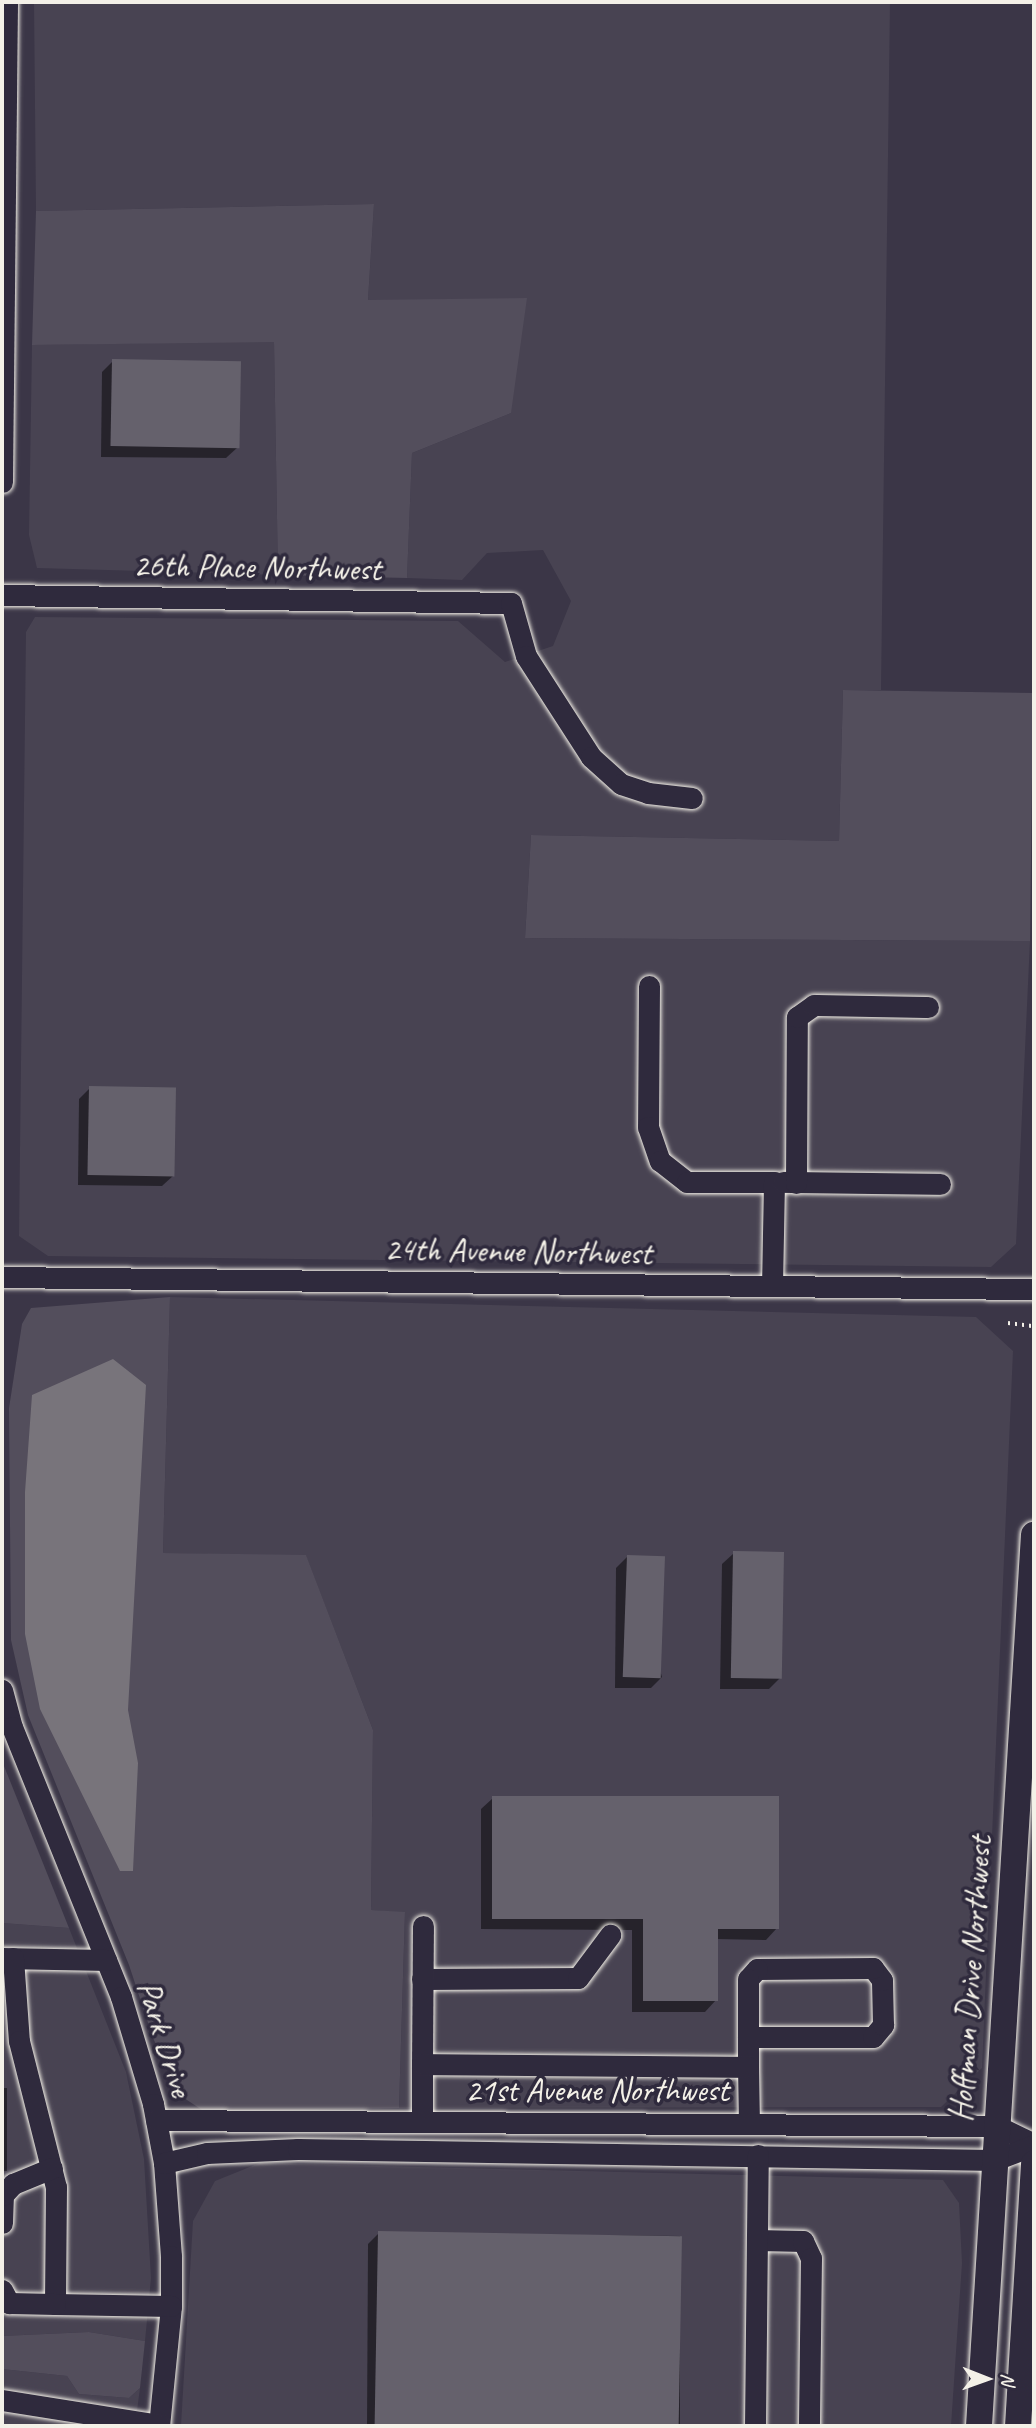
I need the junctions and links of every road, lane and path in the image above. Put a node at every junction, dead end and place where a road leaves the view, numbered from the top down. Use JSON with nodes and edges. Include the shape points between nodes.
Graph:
{"nodes":[{"id":1,"x":7,"y":2,"type":"edge"},
{"id":2,"x":2,"y":482,"type":"edge"},
{"id":3,"x":2,"y":595,"type":"edge"},
{"id":4,"x":692,"y":799,"type":"dead end"},
{"id":5,"x":649,"y":986,"type":"dead end"},
{"id":6,"x":928,"y":1007,"type":"dead end"},
{"id":7,"x":774,"y":1182,"type":"junction"},
{"id":8,"x":796,"y":1183,"type":"junction"},
{"id":9,"x":940,"y":1184,"type":"dead end"},
{"id":10,"x":2,"y":1277,"type":"edge"},
{"id":11,"x":772,"y":1286,"type":"junction"},
{"id":12,"x":1034,"y":1289,"type":"edge"},
{"id":13,"x":1008,"y":1323,"type":"dead end"},
{"id":14,"x":1034,"y":1326,"type":"edge"},
{"id":15,"x":1034,"y":1535,"type":"edge"},
{"id":16,"x":2,"y":1690,"type":"edge"},
{"id":17,"x":423,"y":1926,"type":"dead end"},
{"id":18,"x":610,"y":1936,"type":"dead end"},
{"id":19,"x":7,"y":1958,"type":"edge"},
{"id":20,"x":106,"y":1960,"type":"junction"},
{"id":21,"x":422,"y":1979,"type":"junction"},
{"id":22,"x":748,"y":2037,"type":"junction"},
{"id":23,"x":422,"y":2064,"type":"junction"},
{"id":24,"x":748,"y":2067,"type":"junction"},
{"id":25,"x":156,"y":2120,"type":"junction"},
{"id":26,"x":422,"y":2121,"type":"junction"},
{"id":27,"x":749,"y":2123,"type":"junction"},
{"id":28,"x":997,"y":2126,"type":"junction"},
{"id":29,"x":1034,"y":2145,"type":"edge"},
{"id":30,"x":758,"y":2155,"type":"junction"},
{"id":31,"x":995,"y":2160,"type":"junction"},
{"id":32,"x":164,"y":2163,"type":"junction"},
{"id":33,"x":1034,"y":2163,"type":"edge"},
{"id":34,"x":52,"y":2168,"type":"junction"},
{"id":35,"x":2,"y":2223,"type":"edge"},
{"id":36,"x":757,"y":2240,"type":"junction"},
{"id":37,"x":2,"y":2290,"type":"edge"},
{"id":38,"x":55,"y":2304,"type":"junction"},
{"id":39,"x":171,"y":2306,"type":"junction"},
{"id":40,"x":2,"y":2400,"type":"edge"},
{"id":41,"x":78,"y":2419,"type":"edge"},
{"id":42,"x":159,"y":2425,"type":"edge"},
{"id":43,"x":755,"y":2426,"type":"edge"},
{"id":44,"x":809,"y":2426,"type":"edge"},
{"id":45,"x":979,"y":2426,"type":"edge"},
{"id":46,"x":1018,"y":2426,"type":"edge"}],
"edges":[{"from":1,"to":2,"type":"street"},
{"from":3,"to":4,"type":"street","name":"26th Place Northwest","via":[[511,603],[526,656],[592,757],[621,784]]},
{"from":5,"to":7,"type":"street","via":[[648,1127],[660,1161],[687,1182]]},
{"from":6,"to":8,"type":"street","via":[[814,1005],[797,1017]]},
{"from":7,"to":8,"type":"street"},
{"from":7,"to":11,"type":"street"},
{"from":8,"to":9,"type":"street"},
{"from":10,"to":11,"type":"street","name":"24th Avenue Northwest"},
{"from":11,"to":12,"type":"street","name":"24th Avenue Northwest"},
{"from":13,"to":14,"type":"path"},
{"from":15,"to":28,"type":"main road","name":"Hoffman Drive Northwest"},
{"from":16,"to":20,"type":"street","name":"Park Drive","via":[[12,1727]]},
{"from":17,"to":21,"type":"street"},
{"from":18,"to":21,"type":"street","via":[[578,1978]]},
{"from":19,"to":20,"type":"street"},
{"from":19,"to":34,"type":"street","via":[[19,2041]]},
{"from":20,"to":25,"type":"street","name":"Park Drive","via":[[139,2051]]},
{"from":21,"to":23,"type":"street"},
{"from":22,"to":22,"type":"street","via":[[748,1979],[757,1969],[873,1968],[882,1980],[883,2025],[873,2037]]},
{"from":22,"to":24,"type":"street"},
{"from":23,"to":24,"type":"street"},
{"from":23,"to":26,"type":"street"},
{"from":24,"to":27,"type":"street"},
{"from":25,"to":26,"type":"street","name":"21st Avenue Northwest"},
{"from":25,"to":32,"type":"street","name":"Park Drive"},
{"from":26,"to":27,"type":"street","name":"21st Avenue Northwest"},
{"from":27,"to":28,"type":"street","name":"21st Avenue Northwest"},
{"from":28,"to":29,"type":"street","name":"21st Avenue Northwest"},
{"from":28,"to":31,"type":"main road","name":"Hoffman Drive Northwest"},
{"from":29,"to":31,"type":"street","name":"21st Avenue Northwest"},
{"from":30,"to":31,"type":"street","name":"21st Avenue Northwest"},
{"from":30,"to":32,"type":"street","name":"21st Avenue Northwest","via":[[248,2149]]},
{"from":30,"to":36,"type":"street"},
{"from":31,"to":45,"type":"main road","name":"Hoffman Drive Northwest"},
{"from":32,"to":39,"type":"street","name":"Park Drive"},
{"from":33,"to":46,"type":"main road"},
{"from":34,"to":35,"type":"street","via":[[13,2184],[3,2195]]},
{"from":34,"to":38,"type":"street","via":[[56,2187]]},
{"from":36,"to":43,"type":"street"},
{"from":36,"to":44,"type":"street","via":[[803,2241],[811,2258]]},
{"from":37,"to":38,"type":"street","via":[[9,2302]]},
{"from":38,"to":39,"type":"street"},
{"from":39,"to":42,"type":"street","name":"Park Drive"},
{"from":40,"to":41,"type":"street"},
{"from":41,"to":42,"type":"street"}]}
